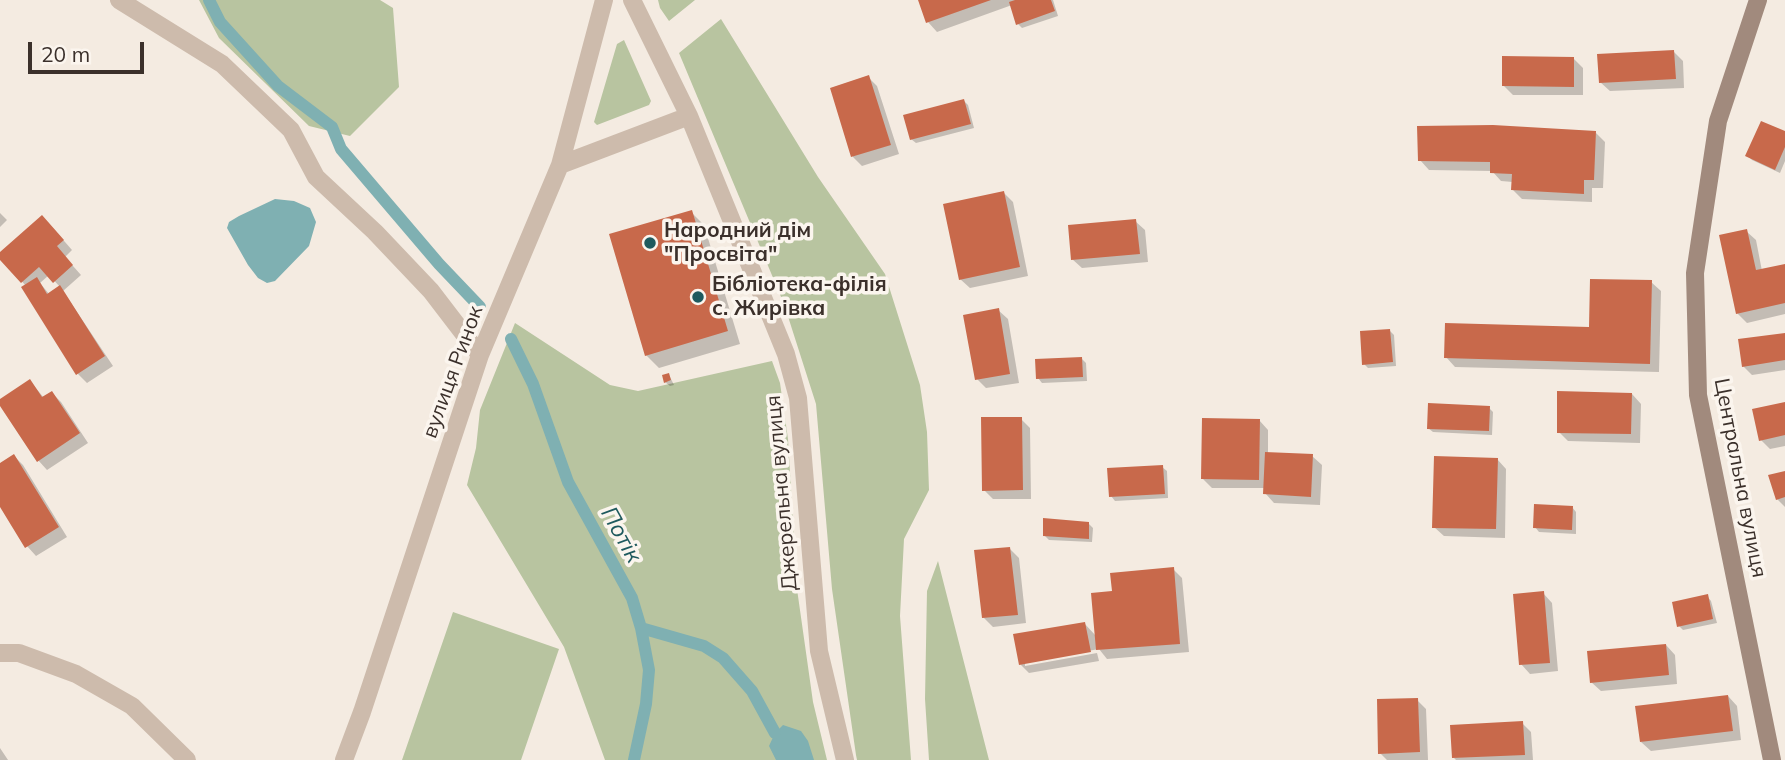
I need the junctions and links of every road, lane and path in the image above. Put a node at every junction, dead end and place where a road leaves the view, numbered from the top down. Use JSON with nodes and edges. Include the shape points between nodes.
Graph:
{"nodes":[{"id":1,"x":119,"y":0,"type":"edge"},
{"id":2,"x":604,"y":0,"type":"edge"},
{"id":3,"x":632,"y":0,"type":"edge"},
{"id":4,"x":1758,"y":0,"type":"edge"},
{"id":5,"x":689,"y":116,"type":"junction"},
{"id":6,"x":560,"y":165,"type":"junction"},
{"id":7,"x":480,"y":355,"type":"junction"},
{"id":8,"x":0,"y":653,"type":"edge"},
{"id":9,"x":187,"y":760,"type":"edge"},
{"id":10,"x":344,"y":760,"type":"edge"},
{"id":11,"x":845,"y":760,"type":"edge"},
{"id":12,"x":1772,"y":760,"type":"edge"}],
"edges":[{"from":1,"to":7,"type":"street","via":[[222,64],[291,130],[317,177],[431,291]]},
{"from":2,"to":6,"type":"street","name":"вулиця Ринок"},
{"from":3,"to":5,"type":"street","name":"Джерельна вулиця"},
{"from":4,"to":12,"type":"street","name":"Центральна вулиця","via":[[1718,121],[1695,273],[1698,395]]},
{"from":5,"to":6,"type":"street"},
{"from":5,"to":11,"type":"street","name":"Джерельна вулиця","via":[[786,354],[798,398],[819,650]]},
{"from":6,"to":7,"type":"street","name":"вулиця Ринок"},
{"from":7,"to":10,"type":"street","name":"вулиця Ринок"},
{"from":8,"to":9,"type":"street","via":[[19,653],[76,674],[132,706]]}]}
